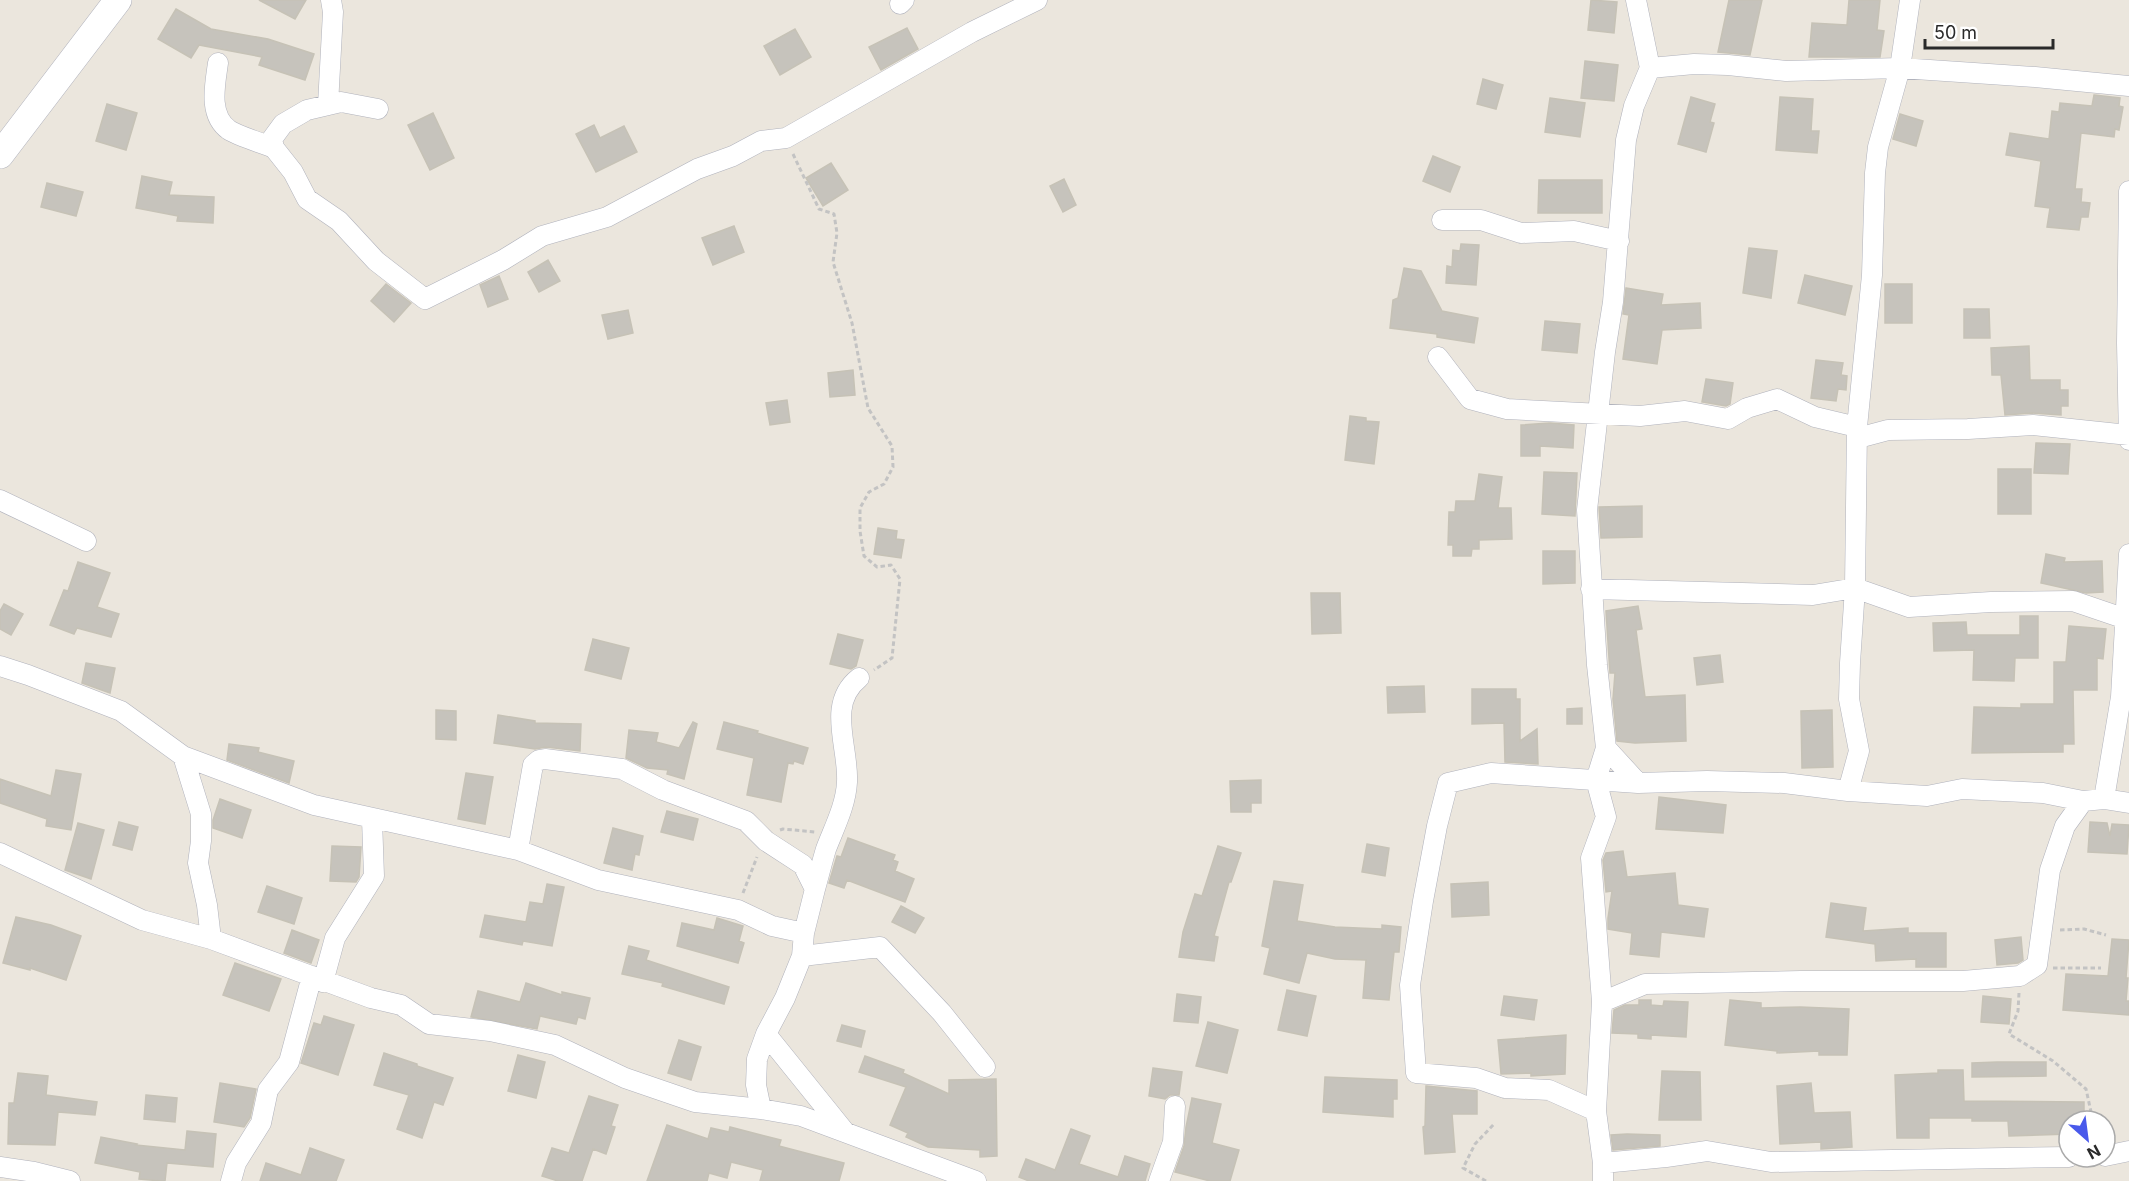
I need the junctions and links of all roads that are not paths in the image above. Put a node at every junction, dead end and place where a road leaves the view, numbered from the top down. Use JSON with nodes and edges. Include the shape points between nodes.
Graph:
{"nodes":[{"id":1,"x":118,"y":0,"type":"edge"},
{"id":2,"x":331,"y":0,"type":"edge"},
{"id":3,"x":1037,"y":0,"type":"edge"},
{"id":4,"x":1636,"y":0,"type":"edge"},
{"id":5,"x":1910,"y":0,"type":"edge"},
{"id":6,"x":218,"y":63,"type":"dead end"},
{"id":7,"x":1650,"y":68,"type":"junction"},
{"id":8,"x":1900,"y":68,"type":"junction"},
{"id":9,"x":2129,"y":86,"type":"edge"},
{"id":10,"x":328,"y":105,"type":"junction"},
{"id":11,"x":378,"y":110,"type":"dead end"},
{"id":12,"x":274,"y":148,"type":"junction"},
{"id":13,"x":0,"y":155,"type":"edge"},
{"id":14,"x":2129,"y":191,"type":"edge"},
{"id":15,"x":1442,"y":220,"type":"dead end"},
{"id":16,"x":1619,"y":240,"type":"junction"},
{"id":17,"x":2128,"y":262,"type":"edge"},
{"id":18,"x":1438,"y":357,"type":"dead end"},
{"id":19,"x":1598,"y":414,"type":"junction"},
{"id":20,"x":1858,"y":432,"type":"junction"},
{"id":21,"x":2129,"y":435,"type":"edge"},
{"id":22,"x":2129,"y":440,"type":"edge"},
{"id":23,"x":0,"y":500,"type":"edge"},
{"id":24,"x":86,"y":541,"type":"dead end"},
{"id":25,"x":2129,"y":554,"type":"edge"},
{"id":26,"x":1855,"y":588,"type":"junction"},
{"id":27,"x":1592,"y":589,"type":"junction"},
{"id":28,"x":2128,"y":619,"type":"edge"},
{"id":29,"x":0,"y":666,"type":"edge"},
{"id":30,"x":859,"y":678,"type":"road end"},
{"id":31,"x":1606,"y":748,"type":"junction"},
{"id":32,"x":183,"y":756,"type":"junction"},
{"id":33,"x":1596,"y":780,"type":"junction"},
{"id":34,"x":1638,"y":783,"type":"junction"},
{"id":35,"x":1848,"y":790,"type":"junction"},
{"id":36,"x":2104,"y":799,"type":"junction"},
{"id":37,"x":2083,"y":801,"type":"junction"},
{"id":38,"x":2129,"y":803,"type":"edge"},
{"id":39,"x":372,"y":819,"type":"junction"},
{"id":40,"x":518,"y":850,"type":"junction"},
{"id":41,"x":3,"y":859,"type":"edge"},
{"id":42,"x":815,"y":889,"type":"junction"},
{"id":43,"x":804,"y":933,"type":"junction"},
{"id":44,"x":211,"y":939,"type":"junction"},
{"id":45,"x":802,"y":956,"type":"junction"},
{"id":46,"x":318,"y":979,"type":"junction"},
{"id":47,"x":1602,"y":1002,"type":"junction"},
{"id":48,"x":766,"y":1034,"type":"junction"},
{"id":49,"x":985,"y":1067,"type":"dead end"},
{"id":50,"x":1176,"y":1106,"type":"dead end"},
{"id":51,"x":761,"y":1109,"type":"junction"},
{"id":52,"x":1596,"y":1111,"type":"junction"},
{"id":53,"x":846,"y":1133,"type":"junction"},
{"id":54,"x":2057,"y":1157,"type":"edge"},
{"id":55,"x":0,"y":1167,"type":"edge"},
{"id":56,"x":1603,"y":1172,"type":"edge"},
{"id":57,"x":70,"y":1181,"type":"edge"},
{"id":58,"x":231,"y":1181,"type":"edge"},
{"id":59,"x":976,"y":1181,"type":"edge"},
{"id":60,"x":1159,"y":1181,"type":"edge"}],
"edges":[{"from":1,"to":13,"type":"street"},
{"from":2,"to":10,"type":"street"},
{"from":3,"to":12,"type":"street","via":[[972,32],[786,138],[761,141],[697,169],[607,217],[542,236],[425,299],[376,261],[339,221],[307,200]]},
{"from":4,"to":7,"type":"street"},
{"from":5,"to":8,"type":"street"},
{"from":6,"to":12,"type":"street","via":[[216,112],[229,129]]},
{"from":7,"to":8,"type":"street","via":[[1694,64],[1786,71]]},
{"from":7,"to":16,"type":"street","via":[[1634,106],[1626,140]]},
{"from":8,"to":9,"type":"street"},
{"from":8,"to":20,"type":"street","via":[[1878,147]]},
{"from":10,"to":11,"type":"street","via":[[341,102]]},
{"from":10,"to":12,"type":"street","via":[[307,110],[283,124],[272,139]]},
{"from":14,"to":17,"type":"street"},
{"from":15,"to":16,"type":"street","via":[[1481,220],[1521,233],[1574,231]]},
{"from":16,"to":19,"type":"street"},
{"from":17,"to":21,"type":"street"},
{"from":18,"to":19,"type":"street","via":[[1470,399],[1508,409]]},
{"from":19,"to":20,"type":"street","via":[[1640,416],[1685,411],[1728,419],[1747,408],[1777,399]]},
{"from":19,"to":27,"type":"street","via":[[1587,510]]},
{"from":20,"to":21,"type":"street","via":[[2033,425]]},
{"from":20,"to":26,"type":"street"},
{"from":21,"to":22,"type":"street"},
{"from":23,"to":24,"type":"street"},
{"from":25,"to":28,"type":"street"},
{"from":26,"to":27,"type":"street","via":[[1813,595]]},
{"from":26,"to":28,"type":"street","via":[[1909,607],[2073,601]]},
{"from":26,"to":35,"type":"street","via":[[1849,699],[1859,751]]},
{"from":27,"to":31,"type":"street"},
{"from":28,"to":36,"type":"street","via":[[2121,697]]},
{"from":29,"to":32,"type":"street","via":[[121,711]]},
{"from":30,"to":42,"type":"street","via":[[844,694],[840,708],[847,784]]},
{"from":31,"to":33,"type":"street"},
{"from":31,"to":34,"type":"street"},
{"from":32,"to":39,"type":"street","via":[[314,805]]},
{"from":32,"to":44,"type":"street","via":[[201,814],[198,863]]},
{"from":33,"to":34,"type":"street"},
{"from":33,"to":47,"type":"street","via":[[1606,817],[1591,858]]},
{"from":33,"to":52,"type":"street","via":[[1491,773],[1448,783],[1410,985],[1416,1073],[1476,1078],[1504,1088],[1549,1090]]},
{"from":34,"to":35,"type":"street","via":[[1784,783]]},
{"from":35,"to":37,"type":"street","via":[[1927,796],[1962,789],[1985,790],[2043,793]]},
{"from":36,"to":37,"type":"street"},
{"from":36,"to":38,"type":"street"},
{"from":37,"to":47,"type":"street","via":[[2065,826],[2050,870],[2037,965],[2020,976],[1963,981],[1645,984]]},
{"from":39,"to":40,"type":"street"},
{"from":39,"to":46,"type":"street","via":[[374,876],[335,938]]},
{"from":40,"to":42,"type":"street","via":[[533,765],[539,760],[622,769],[663,790],[746,821],[766,841],[804,865]]},
{"from":40,"to":43,"type":"street","via":[[598,880],[738,910],[772,926]]},
{"from":41,"to":44,"type":"street","via":[[142,920]]},
{"from":42,"to":43,"type":"street"},
{"from":43,"to":45,"type":"street"},
{"from":44,"to":46,"type":"street"},
{"from":45,"to":48,"type":"street"},
{"from":45,"to":49,"type":"street","via":[[880,946]]},
{"from":46,"to":51,"type":"street","via":[[401,1005],[429,1024],[490,1031],[555,1045],[625,1078],[695,1102]]},
{"from":46,"to":58,"type":"street","via":[[289,1062],[268,1090],[261,1123],[236,1163]]},
{"from":47,"to":52,"type":"street"},
{"from":48,"to":51,"type":"street","via":[[757,1059],[756,1085]]},
{"from":48,"to":53,"type":"street"},
{"from":50,"to":60,"type":"street","via":[[1173,1142]]},
{"from":51,"to":53,"type":"street","via":[[801,1116]]},
{"from":52,"to":56,"type":"street"},
{"from":53,"to":59,"type":"street"},
{"from":54,"to":56,"type":"street","via":[[1771,1162],[1707,1151]]},
{"from":55,"to":57,"type":"street"}]}
